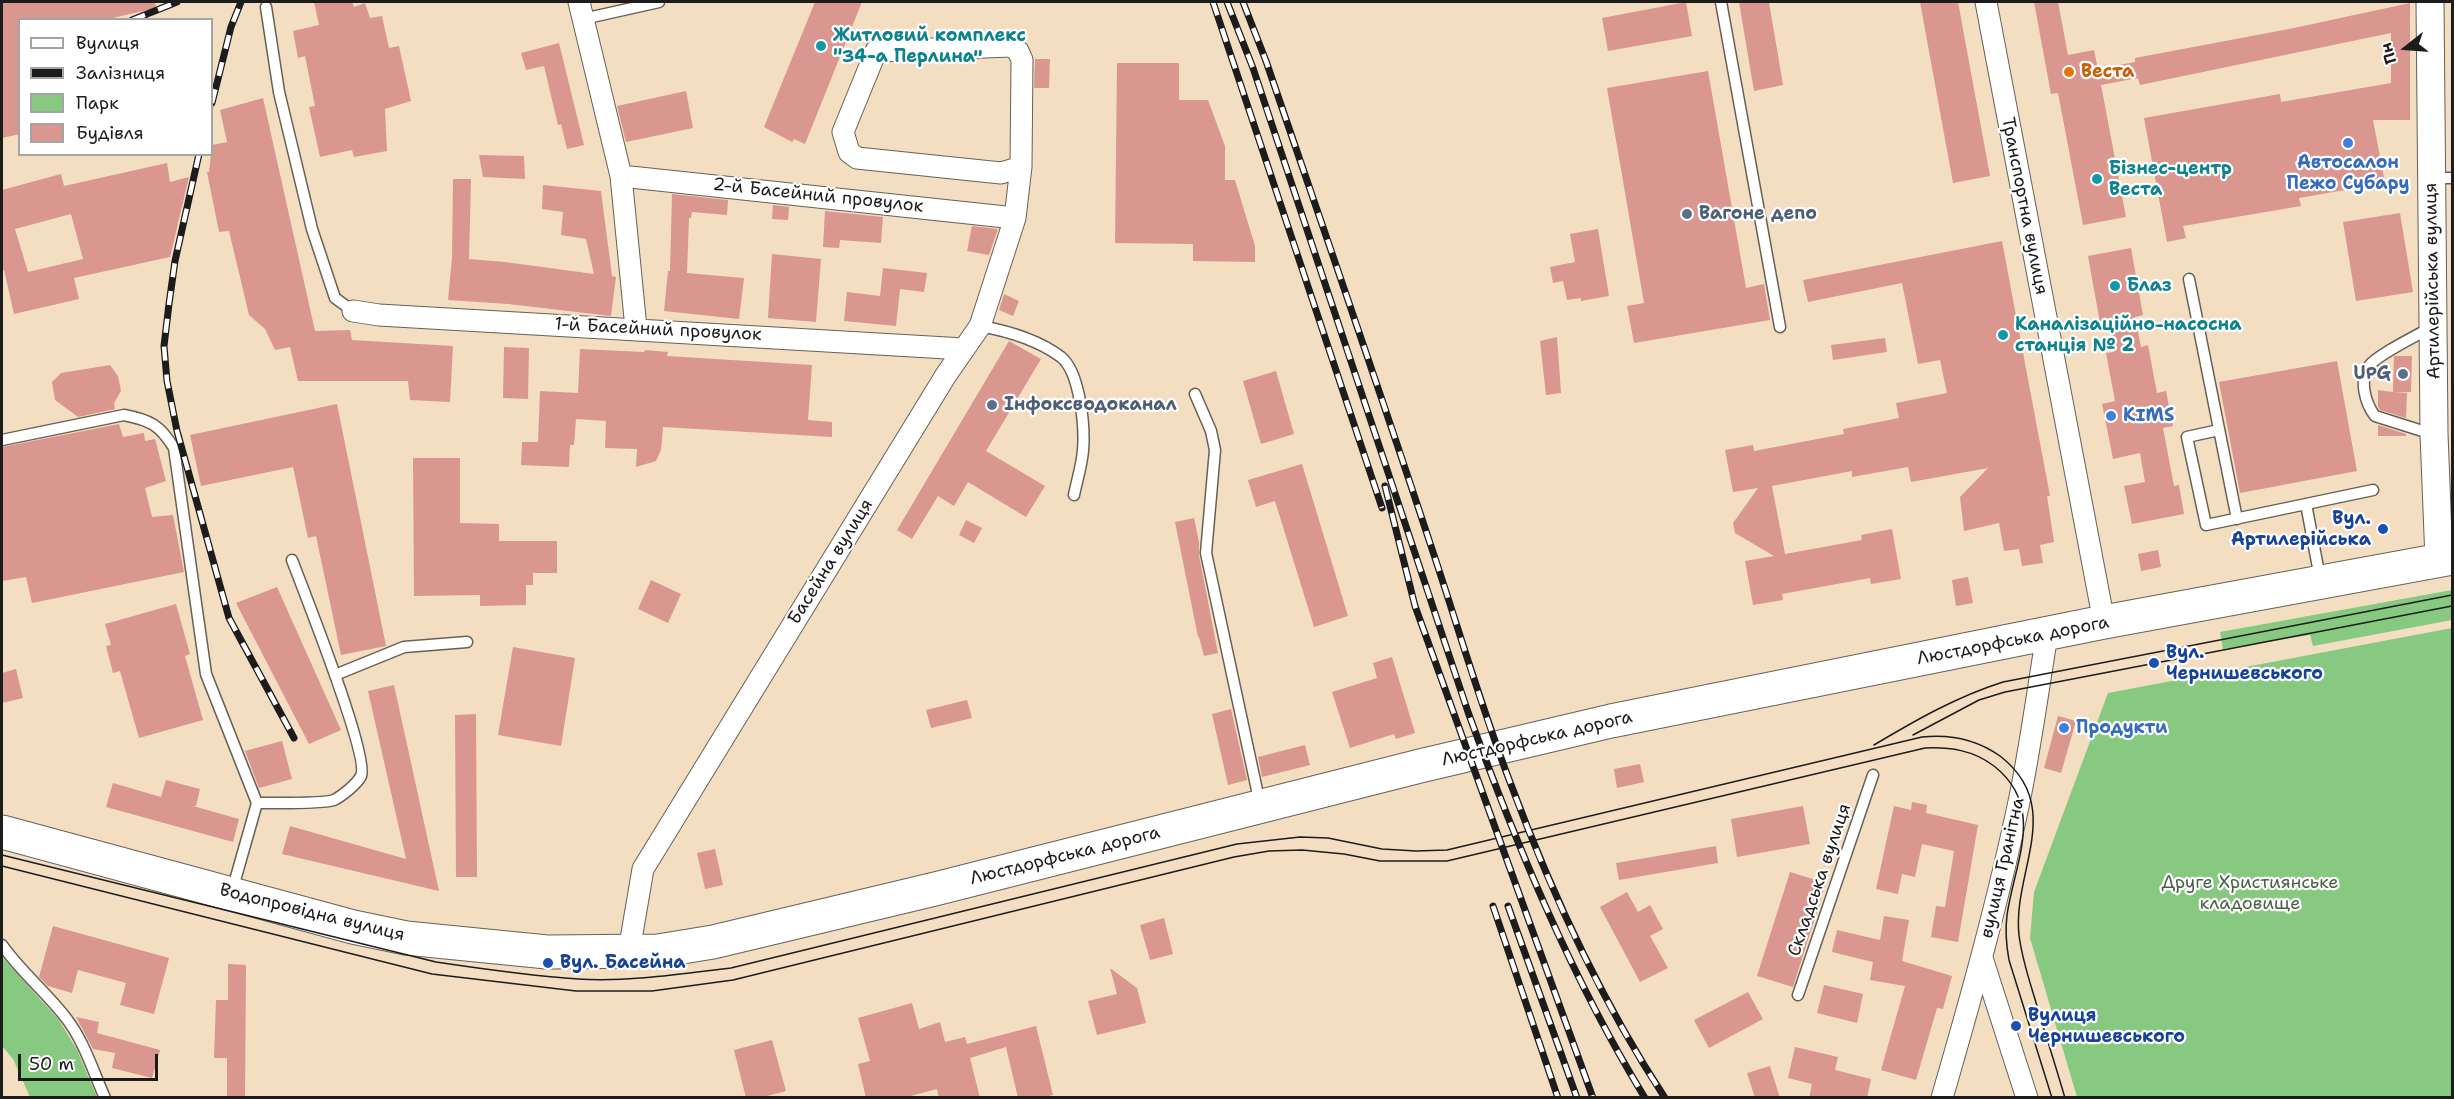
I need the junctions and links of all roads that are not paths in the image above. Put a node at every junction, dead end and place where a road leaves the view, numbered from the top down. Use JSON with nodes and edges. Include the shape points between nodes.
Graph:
{"nodes":[{"id":1,"x":659,"y":2,"type":"edge"},
{"id":2,"x":1721,"y":2,"type":"edge"},
{"id":3,"x":1986,"y":2,"type":"edge"},
{"id":4,"x":2430,"y":2,"type":"edge"},
{"id":5,"x":266,"y":7,"type":"dead end"},
{"id":6,"x":581,"y":10,"type":"edge"},
{"id":7,"x":1021,"y":168,"type":"junction"},
{"id":8,"x":621,"y":176,"type":"junction"},
{"id":9,"x":2442,"y":178,"type":"edge"},
{"id":10,"x":1015,"y":218,"type":"junction"},
{"id":11,"x":2189,"y":279,"type":"dead end"},
{"id":12,"x":353,"y":311,"type":"joint"},
{"id":13,"x":980,"y":326,"type":"junction"},
{"id":14,"x":1780,"y":327,"type":"dead end"},
{"id":15,"x":2433,"y":327,"type":"junction"},
{"id":16,"x":636,"y":328,"type":"junction"},
{"id":17,"x":964,"y":349,"type":"junction"},
{"id":18,"x":1195,"y":394,"type":"dead end"},
{"id":19,"x":2219,"y":430,"type":"junction"},
{"id":20,"x":2434,"y":434,"type":"junction"},
{"id":21,"x":2,"y":440,"type":"edge"},
{"id":22,"x":2373,"y":490,"type":"dead end"},
{"id":23,"x":1074,"y":495,"type":"dead end"},
{"id":24,"x":2306,"y":504,"type":"junction"},
{"id":25,"x":2237,"y":519,"type":"junction"},
{"id":26,"x":2446,"y":559,"type":"edge"},
{"id":27,"x":292,"y":560,"type":"dead end"},
{"id":28,"x":2320,"y":582,"type":"junction"},
{"id":29,"x":2104,"y":622,"type":"junction"},
{"id":30,"x":2047,"y":635,"type":"junction"},
{"id":31,"x":467,"y":642,"type":"dead end"},
{"id":32,"x":335,"y":675,"type":"junction"},
{"id":33,"x":1873,"y":775,"type":"dead end"},
{"id":34,"x":257,"y":803,"type":"junction"},
{"id":35,"x":1260,"y":806,"type":"junction"},
{"id":36,"x":2,"y":832,"type":"edge"},
{"id":37,"x":231,"y":894,"type":"junction"},
{"id":38,"x":2,"y":945,"type":"edge"},
{"id":39,"x":629,"y":951,"type":"junction"},
{"id":40,"x":1982,"y":958,"type":"junction"},
{"id":41,"x":1798,"y":995,"type":"dead end"},
{"id":42,"x":105,"y":1098,"type":"edge"},
{"id":43,"x":1942,"y":1098,"type":"edge"},
{"id":44,"x":2027,"y":1098,"type":"edge"}],
"edges":[{"from":1,"to":6,"type":"lane"},
{"from":2,"to":14,"type":"lane"},
{"from":3,"to":29,"type":"street","name":"Транспортна вулиця"},
{"from":4,"to":9,"type":"street","name":"Артилерійська вулиця"},
{"from":5,"to":12,"type":"lane","via":[[279,92],[312,229],[335,298]]},
{"from":6,"to":8,"type":"street"},
{"from":7,"to":7,"type":"street","name":"Басейна вулиця","via":[[1022,60],[1018,51],[1011,46],[876,51],[843,132],[849,152],[857,158],[1001,173]]},
{"from":7,"to":10,"type":"street","name":"Басейна вулиця"},
{"from":8,"to":10,"type":"street","name":"2-й Басейний провулок"},
{"from":8,"to":16,"type":"street"},
{"from":9,"to":15,"type":"street","name":"Артилерійська вулиця"},
{"from":10,"to":13,"type":"street","name":"Басейна вулиця"},
{"from":11,"to":19,"type":"lane"},
{"from":12,"to":16,"type":"street","name":"1-й Басейний провулок"},
{"from":13,"to":17,"type":"street","name":"Басейна вулиця"},
{"from":13,"to":23,"type":"lane","via":[[1016,333],[1063,358],[1073,374],[1080,400],[1083,448]]},
{"from":15,"to":20,"type":"street","name":"Артилерійська вулиця"},
{"from":15,"to":20,"type":"lane","via":[[2377,359],[2368,366],[2364,377],[2365,396],[2375,416]]},
{"from":16,"to":17,"type":"street","name":"1-й Басейний провулок"},
{"from":17,"to":39,"type":"street","name":"Басейна вулиця","via":[[643,869]]},
{"from":18,"to":35,"type":"lane","via":[[1215,450],[1206,553]]},
{"from":19,"to":25,"type":"lane"},
{"from":19,"to":25,"type":"lane","via":[[2187,437],[2206,525]]},
{"from":20,"to":26,"type":"street","name":"Артилерійська вулиця"},
{"from":21,"to":34,"type":"lane","via":[[124,415],[144,419],[163,430],[174,448],[206,674]]},
{"from":22,"to":24,"type":"lane"},
{"from":24,"to":25,"type":"lane"},
{"from":24,"to":28,"type":"lane"},
{"from":26,"to":28,"type":"main road","name":"Люстдорфська дорога"},
{"from":27,"to":32,"type":"lane"},
{"from":28,"to":29,"type":"main road","name":"Люстдорфська дорога"},
{"from":29,"to":30,"type":"main road","name":"Люстдорфська дорога"},
{"from":30,"to":35,"type":"main road","name":"Люстдорфська дорога","via":[[1611,721]]},
{"from":30,"to":40,"type":"street","name":"вулиця Гранітна","via":[[2020,799]]},
{"from":31,"to":32,"type":"lane","via":[[404,647]]},
{"from":32,"to":34,"type":"lane","via":[[362,759],[362,775],[333,800]]},
{"from":33,"to":41,"type":"lane","name":"Складська вулиця"},
{"from":34,"to":37,"type":"lane"},
{"from":35,"to":39,"type":"main road","name":"Люстдорфська дорога","via":[[713,942],[658,951]]},
{"from":36,"to":37,"type":"main road","name":"Водопровідна вулиця"},
{"from":37,"to":39,"type":"main road","name":"Водопровідна вулиця","via":[[406,938],[547,952]]},
{"from":38,"to":42,"type":"lane","via":[[19,969],[66,1018]]},
{"from":40,"to":43,"type":"street","name":"вулиця Гранітна"},
{"from":40,"to":44,"type":"street"}]}
